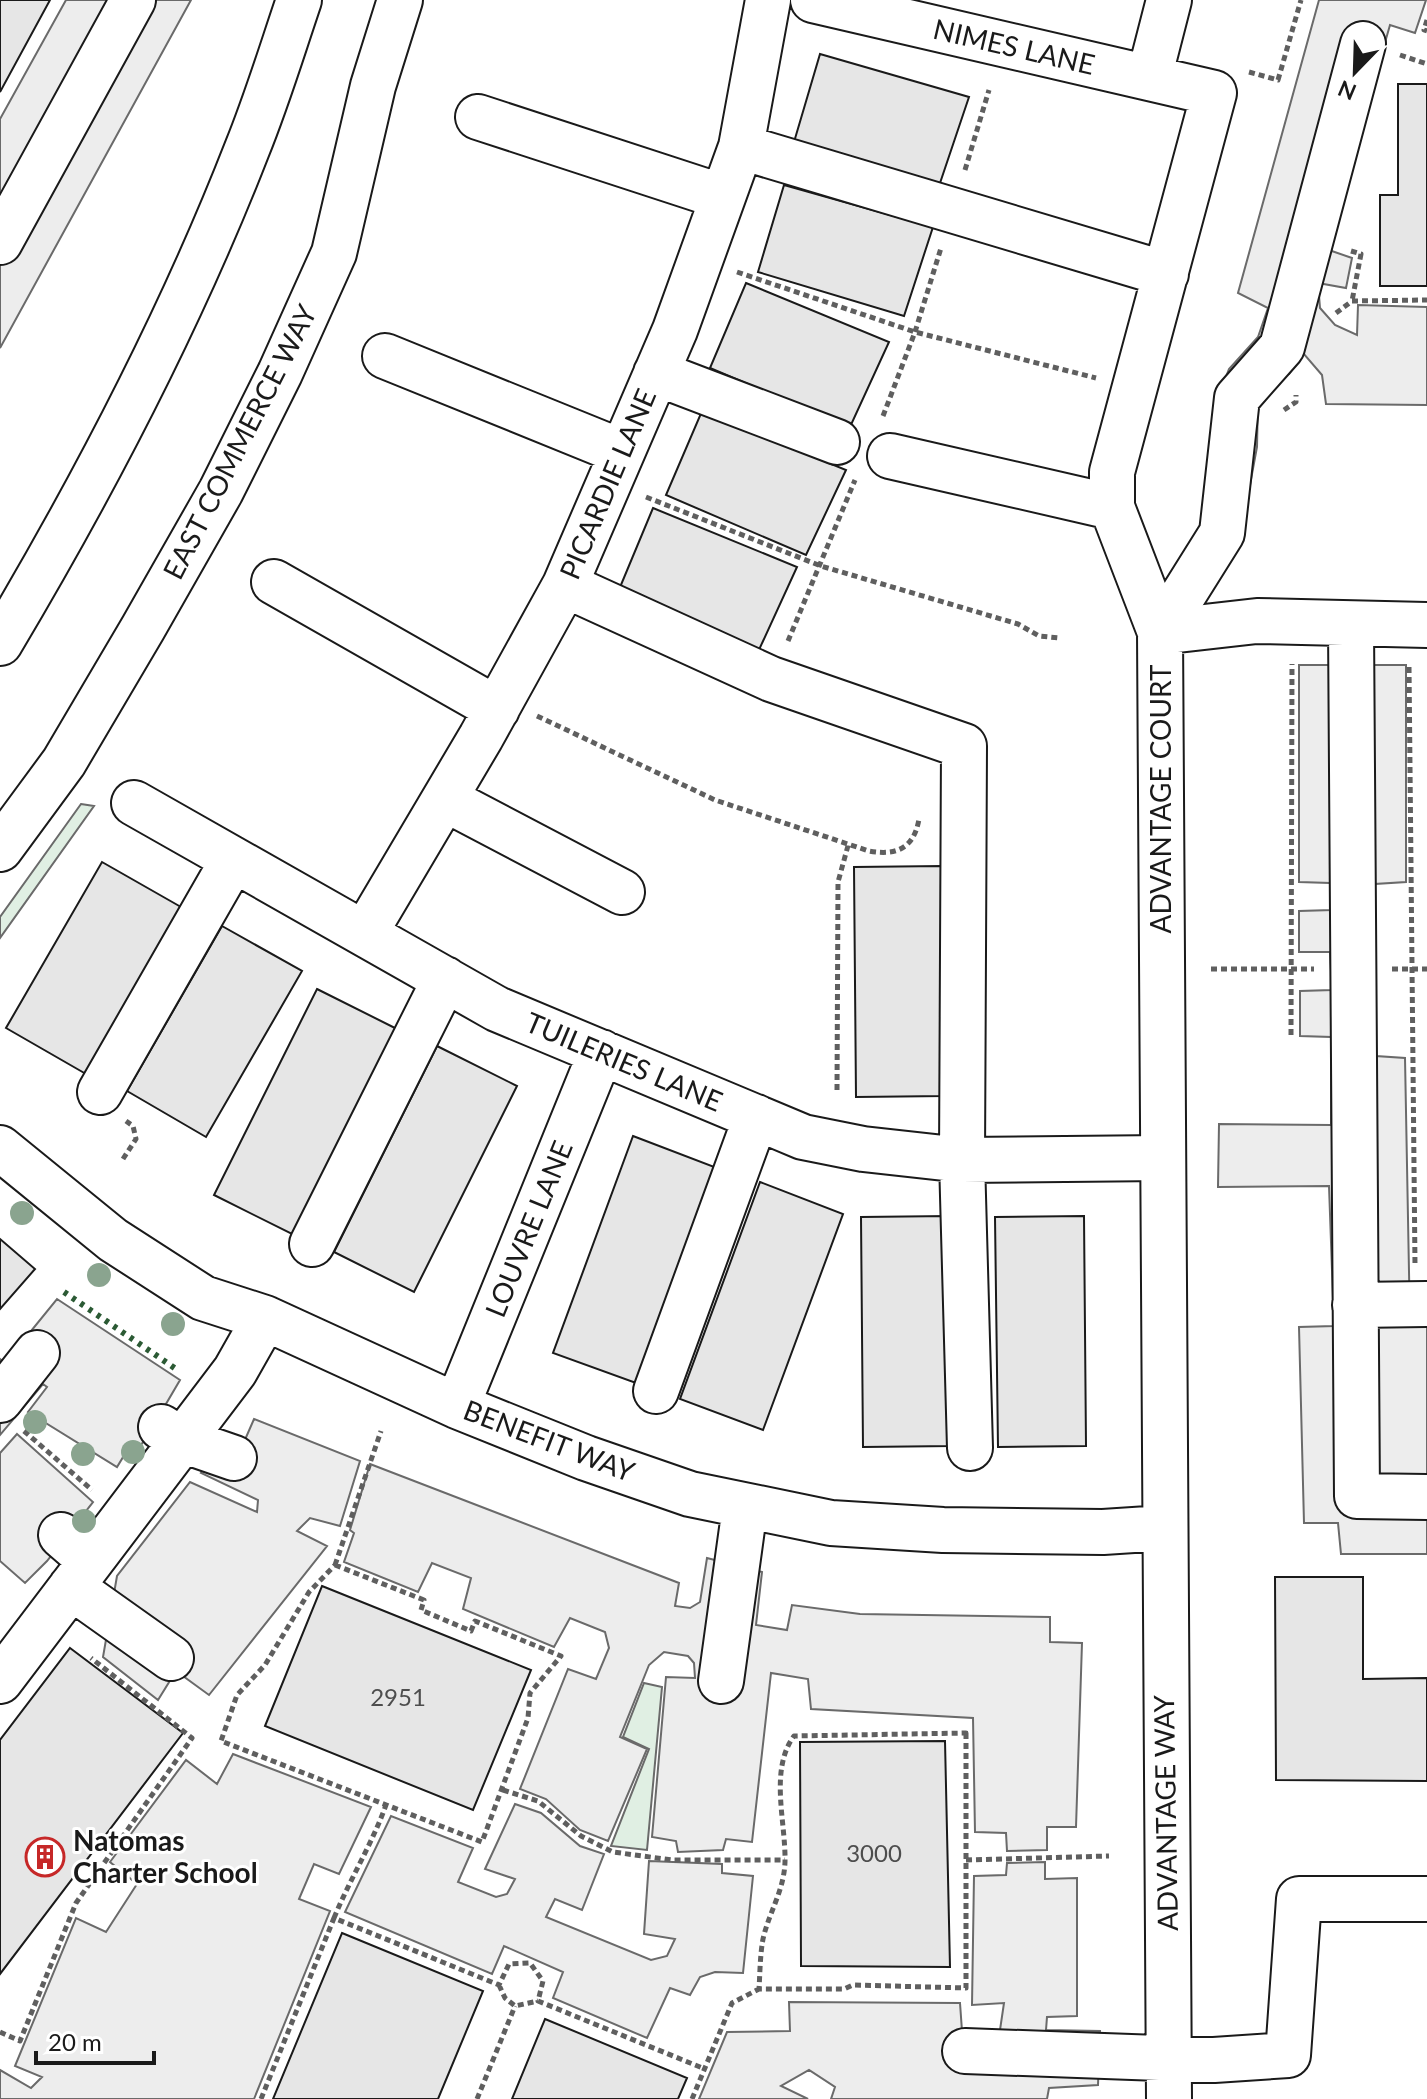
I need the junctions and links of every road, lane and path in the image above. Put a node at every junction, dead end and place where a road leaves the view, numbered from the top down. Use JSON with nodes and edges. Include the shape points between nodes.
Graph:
{"nodes":[{"id":1,"x":133,"y":0,"type":"edge"},
{"id":2,"x":299,"y":0,"type":"edge"},
{"id":3,"x":400,"y":0,"type":"edge"},
{"id":4,"x":768,"y":0,"type":"edge"},
{"id":5,"x":813,"y":0,"type":"edge"},
{"id":6,"x":1169,"y":0,"type":"edge"},
{"id":7,"x":879,"y":8,"type":"edge"},
{"id":8,"x":1427,"y":20,"type":"edge"},
{"id":9,"x":1427,"y":31,"type":"edge"},
{"id":10,"x":1363,"y":44,"type":"dead end"},
{"id":11,"x":1149,"y":78,"type":"junction"},
{"id":12,"x":989,"y":90,"type":"dead end"},
{"id":13,"x":1214,"y":93,"type":"joint"},
{"id":14,"x":478,"y":117,"type":"dead end"},
{"id":15,"x":741,"y":147,"type":"junction"},
{"id":16,"x":723,"y":197,"type":"junction"},
{"id":17,"x":952,"y":212,"type":"junction"},
{"id":18,"x":0,"y":242,"type":"edge"},
{"id":19,"x":735,"y":272,"type":"dead end"},
{"id":20,"x":1166,"y":274,"type":"junction"},
{"id":21,"x":1427,"y":300,"type":"edge"},
{"id":22,"x":1352,"y":301,"type":"dead end"},
{"id":23,"x":915,"y":332,"type":"junction"},
{"id":24,"x":385,"y":356,"type":"dead end"},
{"id":25,"x":656,"y":373,"type":"junction"},
{"id":26,"x":1100,"y":379,"type":"dead end"},
{"id":27,"x":866,"y":447,"type":"junction"},
{"id":28,"x":622,"y":452,"type":"junction"},
{"id":29,"x":644,"y":496,"type":"dead end"},
{"id":30,"x":1112,"y":507,"type":"junction"},
{"id":31,"x":821,"y":566,"type":"junction"},
{"id":32,"x":274,"y":582,"type":"dead end"},
{"id":33,"x":565,"y":585,"type":"junction"},
{"id":34,"x":1351,"y":625,"type":"junction"},
{"id":35,"x":1160,"y":632,"type":"junction"},
{"id":36,"x":1060,"y":638,"type":"dead end"},
{"id":37,"x":0,"y":643,"type":"edge"},
{"id":38,"x":1418,"y":644,"type":"edge"},
{"id":39,"x":1292,"y":664,"type":"dead end"},
{"id":40,"x":771,"y":679,"type":"junction"},
{"id":41,"x":514,"y":711,"type":"junction"},
{"id":42,"x":445,"y":799,"type":"junction"},
{"id":43,"x":134,"y":803,"type":"dead end"},
{"id":44,"x":920,"y":811,"type":"dead end"},
{"id":45,"x":849,"y":842,"type":"junction"},
{"id":46,"x":0,"y":849,"type":"edge"},
{"id":47,"x":233,"y":860,"type":"junction"},
{"id":48,"x":622,"y":892,"type":"dead end"},
{"id":49,"x":365,"y":933,"type":"junction"},
{"id":50,"x":445,"y":979,"type":"junction"},
{"id":51,"x":1291,"y":1035,"type":"dead end"},
{"id":52,"x":601,"y":1052,"type":"junction"},
{"id":53,"x":837,"y":1090,"type":"dead end"},
{"id":54,"x":100,"y":1092,"type":"dead end"},
{"id":55,"x":756,"y":1117,"type":"junction"},
{"id":56,"x":0,"y":1148,"type":"edge"},
{"id":57,"x":1163,"y":1158,"type":"junction"},
{"id":58,"x":962,"y":1160,"type":"junction"},
{"id":59,"x":312,"y":1244,"type":"dead end"},
{"id":60,"x":1427,"y":1270,"type":"edge"},
{"id":61,"x":1427,"y":1304,"type":"edge"},
{"id":62,"x":1355,"y":1305,"type":"junction"},
{"id":63,"x":265,"y":1318,"type":"junction"},
{"id":64,"x":37,"y":1353,"type":"dead end"},
{"id":65,"x":656,"y":1391,"type":"dead end"},
{"id":66,"x":457,"y":1406,"type":"junction"},
{"id":67,"x":6,"y":1410,"type":"edge"},
{"id":68,"x":381,"y":1431,"type":"dead end"},
{"id":69,"x":172,"y":1434,"type":"junction"},
{"id":70,"x":970,"y":1448,"type":"dead end"},
{"id":71,"x":234,"y":1458,"type":"dead end"},
{"id":72,"x":96,"y":1494,"type":"dead end"},
{"id":73,"x":1427,"y":1497,"type":"edge"},
{"id":74,"x":745,"y":1507,"type":"junction"},
{"id":75,"x":1164,"y":1528,"type":"junction"},
{"id":76,"x":74,"y":1561,"type":"junction"},
{"id":77,"x":335,"y":1565,"type":"junction"},
{"id":78,"x":91,"y":1658,"type":"dead end"},
{"id":79,"x":171,"y":1658,"type":"dead end"},
{"id":80,"x":1,"y":1678,"type":"edge"},
{"id":81,"x":721,"y":1681,"type":"dead end"},
{"id":82,"x":503,"y":1790,"type":"junction"},
{"id":83,"x":386,"y":1805,"type":"junction"},
{"id":84,"x":1109,"y":1856,"type":"dead end"},
{"id":85,"x":785,"y":1860,"type":"junction"},
{"id":86,"x":966,"y":1860,"type":"junction"},
{"id":87,"x":1427,"y":1899,"type":"edge"},
{"id":88,"x":334,"y":1918,"type":"junction"},
{"id":89,"x":499,"y":1985,"type":"junction"},
{"id":90,"x":759,"y":1989,"type":"junction"},
{"id":91,"x":538,"y":2001,"type":"junction"},
{"id":92,"x":515,"y":2006,"type":"junction"},
{"id":93,"x":0,"y":2032,"type":"edge"},
{"id":94,"x":965,"y":2051,"type":"dead end"},
{"id":95,"x":705,"y":2069,"type":"junction"},
{"id":96,"x":1169,"y":2079,"type":"edge"},
{"id":97,"x":261,"y":2099,"type":"edge"},
{"id":98,"x":477,"y":2099,"type":"edge"},
{"id":99,"x":692,"y":2099,"type":"edge"}],
"edges":[{"from":1,"to":18,"type":"street"},
{"from":2,"to":37,"type":"street","via":[[248,148],[163,339],[99,468]]},
{"from":3,"to":46,"type":"street","name":"EAST COMMERCE WAY","via":[[373,86],[334,253],[280,373],[221,491],[64,762]]},
{"from":4,"to":15,"type":"street","name":"PICARDIE LANE"},
{"from":5,"to":7,"type":"street","name":"NIMES LANE"},
{"from":6,"to":11,"type":"street"},
{"from":7,"to":11,"type":"street","name":"NIMES LANE"},
{"from":8,"to":9,"type":"path"},
{"from":10,"to":35,"type":"street","via":[[1297,348],[1237,398],[1222,533]]},
{"from":11,"to":13,"type":"street","name":"NIMES LANE"},
{"from":12,"to":17,"type":"path"},
{"from":13,"to":20,"type":"street","name":"ADVANTAGE COURT"},
{"from":14,"to":16,"type":"street"},
{"from":15,"to":16,"type":"street","name":"PICARDIE LANE"},
{"from":15,"to":17,"type":"street"},
{"from":16,"to":25,"type":"street","name":"PICARDIE LANE"},
{"from":17,"to":20,"type":"street"},
{"from":17,"to":23,"type":"path"},
{"from":19,"to":23,"type":"path"},
{"from":20,"to":30,"type":"street","name":"ADVANTAGE COURT","via":[[1112,472]]},
{"from":21,"to":22,"type":"path"},
{"from":23,"to":26,"type":"path"},
{"from":23,"to":27,"type":"path"},
{"from":24,"to":28,"type":"street"},
{"from":25,"to":27,"type":"street"},
{"from":25,"to":28,"type":"street","name":"PICARDIE LANE"},
{"from":27,"to":30,"type":"street"},
{"from":27,"to":31,"type":"path"},
{"from":28,"to":33,"type":"street","name":"PICARDIE LANE"},
{"from":29,"to":31,"type":"path"},
{"from":30,"to":35,"type":"street","name":"ADVANTAGE COURT"},
{"from":31,"to":36,"type":"path","via":[[1018,624],[1039,636]]},
{"from":31,"to":40,"type":"path"},
{"from":32,"to":41,"type":"street"},
{"from":33,"to":40,"type":"street"},
{"from":33,"to":41,"type":"street","name":"PICARDIE LANE"},
{"from":34,"to":35,"type":"street","via":[[1257,621]]},
{"from":34,"to":38,"type":"street"},
{"from":34,"to":62,"type":"street"},
{"from":35,"to":57,"type":"street","name":"ADVANTAGE COURT"},
{"from":38,"to":60,"type":"path","via":[[1415,1270]]},
{"from":39,"to":51,"type":"path"},
{"from":40,"to":58,"type":"street","via":[[964,746]]},
{"from":41,"to":42,"type":"street","name":"PICARDIE LANE"},
{"from":41,"to":45,"type":"path","via":[[715,800]]},
{"from":42,"to":48,"type":"street"},
{"from":42,"to":49,"type":"street","name":"PICARDIE LANE"},
{"from":43,"to":47,"type":"street","name":"TUILERIES LANE"},
{"from":44,"to":45,"type":"path","via":[[916,837],[904,849],[886,854]]},
{"from":45,"to":53,"type":"path","via":[[838,882]]},
{"from":47,"to":49,"type":"street","name":"TUILERIES LANE"},
{"from":47,"to":54,"type":"street"},
{"from":49,"to":50,"type":"street","name":"TUILERIES LANE"},
{"from":50,"to":52,"type":"street","name":"TUILERIES LANE","via":[[497,1009]]},
{"from":50,"to":59,"type":"street"},
{"from":52,"to":55,"type":"street","name":"TUILERIES LANE"},
{"from":52,"to":66,"type":"street","name":"LOUVRE LANE"},
{"from":55,"to":58,"type":"street","name":"TUILERIES LANE","via":[[803,1137]]},
{"from":55,"to":65,"type":"street"},
{"from":56,"to":63,"type":"street","name":"BENEFIT WAY","via":[[153,1268],[203,1298]]},
{"from":57,"to":58,"type":"street","name":"TUILERIES LANE"},
{"from":57,"to":75,"type":"street","name":"ADVANTAGE COURT"},
{"from":58,"to":70,"type":"street"},
{"from":61,"to":62,"type":"street"},
{"from":62,"to":73,"type":"street","via":[[1357,1496]]},
{"from":63,"to":66,"type":"street","name":"BENEFIT WAY"},
{"from":63,"to":69,"type":"street","via":[[235,1371]]},
{"from":64,"to":67,"type":"street"},
{"from":66,"to":74,"type":"street","name":"BENEFIT WAY","via":[[586,1458]]},
{"from":67,"to":72,"type":"path"},
{"from":68,"to":77,"type":"path"},
{"from":69,"to":71,"type":"street"},
{"from":69,"to":76,"type":"street"},
{"from":74,"to":75,"type":"street","name":"BENEFIT WAY","via":[[831,1523],[943,1530]]},
{"from":74,"to":81,"type":"street"},
{"from":75,"to":96,"type":"street","name":"ADVANTAGE WAY"},
{"from":76,"to":79,"type":"street"},
{"from":76,"to":80,"type":"street"},
{"from":77,"to":82,"type":"path","via":[[424,1600],[421,1610],[471,1631],[475,1621],[561,1656],[530,1693],[528,1718]]},
{"from":77,"to":83,"type":"path","via":[[309,1592],[265,1665],[237,1695],[221,1741]]},
{"from":78,"to":93,"type":"path","via":[[192,1738],[76,1903],[20,2041]]},
{"from":82,"to":83,"type":"path","via":[[482,1842]]},
{"from":82,"to":85,"type":"path","via":[[538,1801],[581,1836],[613,1852],[672,1860]]},
{"from":83,"to":88,"type":"path"},
{"from":84,"to":86,"type":"path"},
{"from":85,"to":86,"type":"path","via":[[780,1821],[784,1750],[794,1736],[966,1733]]},
{"from":85,"to":90,"type":"path","via":[[783,1888],[763,1939]]},
{"from":86,"to":90,"type":"path","via":[[966,1988]]},
{"from":87,"to":96,"type":"street","via":[[1299,1899],[1288,2055]]},
{"from":88,"to":89,"type":"path"},
{"from":88,"to":97,"type":"path"},
{"from":89,"to":91,"type":"path","via":[[509,1964],[530,1963],[543,1981]]},
{"from":89,"to":92,"type":"path"},
{"from":90,"to":95,"type":"path","via":[[732,2003]]},
{"from":91,"to":92,"type":"path"},
{"from":91,"to":95,"type":"path"},
{"from":92,"to":98,"type":"path"},
{"from":94,"to":96,"type":"street"},
{"from":95,"to":99,"type":"path"}]}
